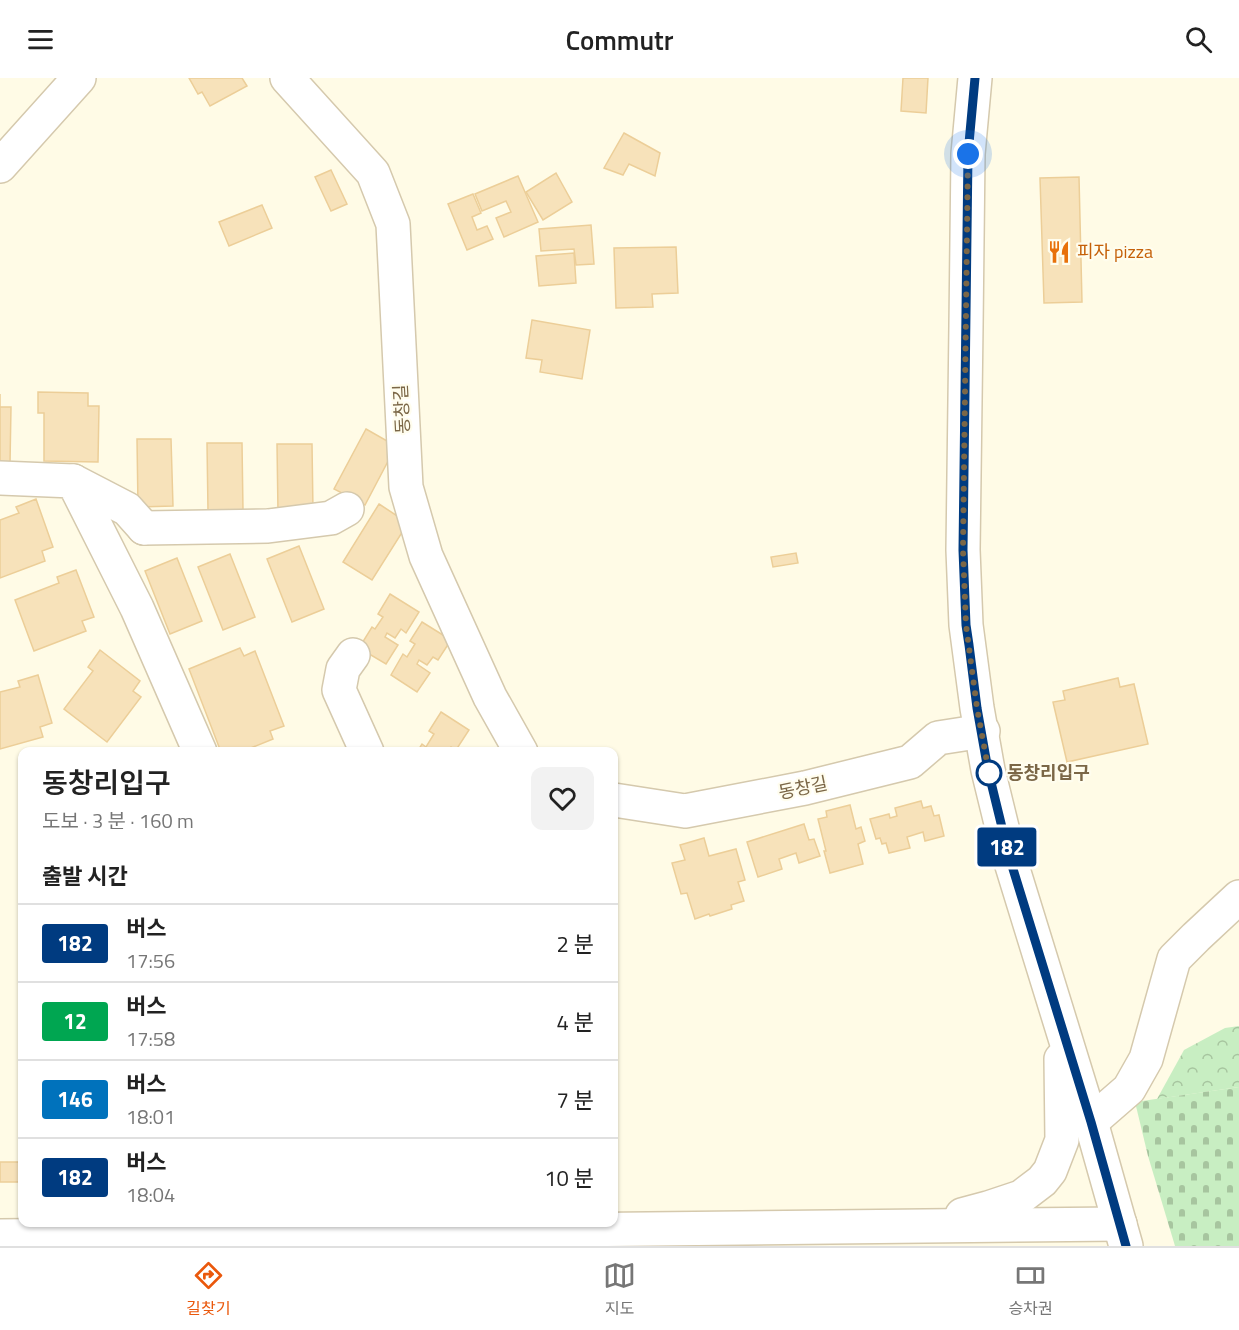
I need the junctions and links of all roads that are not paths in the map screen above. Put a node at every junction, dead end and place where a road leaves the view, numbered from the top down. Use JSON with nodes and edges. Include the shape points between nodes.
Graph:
{"nodes":[{"id":1,"x":79,"y":78,"type":"edge"},
{"id":2,"x":287,"y":78,"type":"edge"},
{"id":3,"x":975,"y":78,"type":"edge"},
{"id":4,"x":0,"y":166,"type":"edge"},
{"id":5,"x":0,"y":478,"type":"edge"},
{"id":6,"x":73,"y":482,"type":"junction"},
{"id":7,"x":347,"y":510,"type":"dead end"},
{"id":8,"x":144,"y":528,"type":"junction"},
{"id":9,"x":118,"y":569,"type":"junction"},
{"id":10,"x":353,"y":655,"type":"dead end"},
{"id":11,"x":982,"y":731,"type":"junction"},
{"id":12,"x":198,"y":747,"type":"edge"},
{"id":13,"x":365,"y":747,"type":"edge"},
{"id":14,"x":518,"y":747,"type":"edge"},
{"id":15,"x":618,"y":801,"type":"edge"},
{"id":16,"x":1239,"y":897,"type":"edge"},
{"id":17,"x":1060,"y":1018,"type":"junction"},
{"id":18,"x":1091,"y":1122,"type":"junction"},
{"id":19,"x":915,"y":1226,"type":"junction"},
{"id":20,"x":1123,"y":1235,"type":"edge"},
{"id":21,"x":0,"y":1236,"type":"edge"},
{"id":22,"x":1005,"y":1246,"type":"edge"}],
"edges":[{"from":1,"to":4,"type":"street"},
{"from":2,"to":14,"type":"street","name":"동창길","via":[[373,173],[393,224],[406,487],[426,556],[490,697]]},
{"from":3,"to":11,"type":"street","via":[[968,154],[963,550],[966,625]]},
{"from":5,"to":6,"type":"street"},
{"from":6,"to":8,"type":"street","via":[[127,509]]},
{"from":6,"to":9,"type":"street"},
{"from":7,"to":8,"type":"street","via":[[332,518],[268,526]]},
{"from":8,"to":9,"type":"street"},
{"from":9,"to":12,"type":"street"},
{"from":10,"to":13,"type":"street","via":[[343,669],[339,690]]},
{"from":11,"to":15,"type":"street","name":"동창길","via":[[938,738],[910,762],[806,788],[685,811]]},
{"from":11,"to":17,"type":"street","via":[[1009,856]]},
{"from":16,"to":18,"type":"street","via":[[1174,959],[1146,1059],[1129,1089]]},
{"from":17,"to":18,"type":"street"},
{"from":17,"to":19,"type":"street","via":[[1062,1140],[1050,1171],[1021,1197]]},
{"from":18,"to":20,"type":"street"},
{"from":19,"to":20,"type":"street"},
{"from":19,"to":21,"type":"street"},
{"from":19,"to":22,"type":"street"}]}
